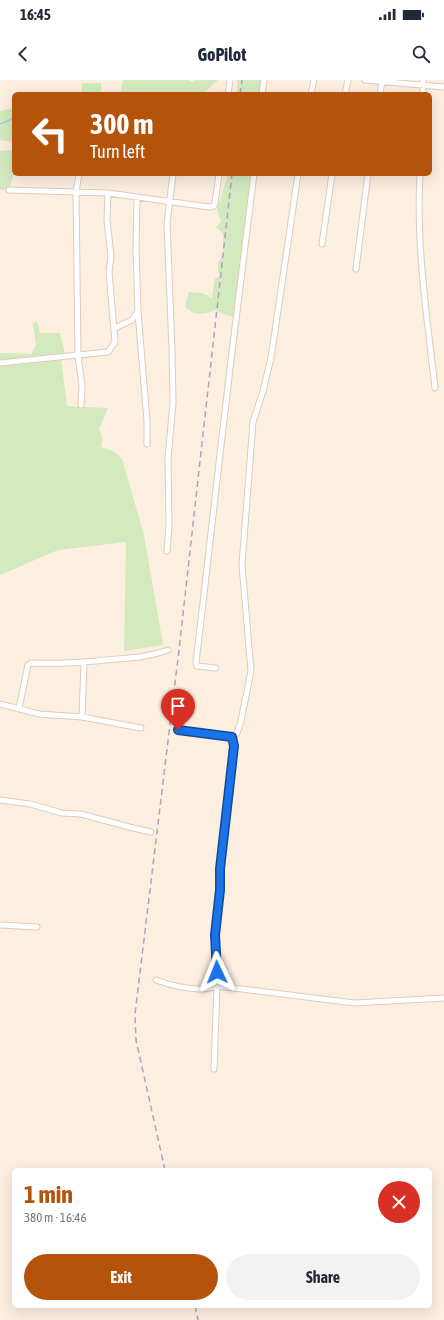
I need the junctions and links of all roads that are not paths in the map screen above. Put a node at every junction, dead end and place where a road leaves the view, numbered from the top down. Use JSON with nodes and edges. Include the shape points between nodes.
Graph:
{"nodes":[{"id":1,"x":230,"y":80,"type":"edge"},
{"id":2,"x":264,"y":80,"type":"edge"},
{"id":3,"x":314,"y":80,"type":"edge"},
{"id":4,"x":348,"y":80,"type":"edge"},
{"id":5,"x":365,"y":80,"type":"edge"},
{"id":6,"x":382,"y":81,"type":"edge"},
{"id":7,"x":423,"y":82,"type":"edge"},
{"id":8,"x":444,"y":87,"type":"edge"},
{"id":9,"x":228,"y":92,"type":"edge"},
{"id":10,"x":262,"y":92,"type":"edge"},
{"id":11,"x":311,"y":92,"type":"edge"},
{"id":12,"x":345,"y":92,"type":"edge"},
{"id":13,"x":380,"y":92,"type":"edge"},
{"id":14,"x":79,"y":176,"type":"edge"},
{"id":15,"x":173,"y":176,"type":"edge"},
{"id":16,"x":219,"y":176,"type":"edge"},
{"id":17,"x":254,"y":176,"type":"edge"},
{"id":18,"x":298,"y":176,"type":"edge"},
{"id":19,"x":332,"y":176,"type":"edge"},
{"id":20,"x":368,"y":176,"type":"edge"},
{"id":21,"x":420,"y":176,"type":"edge"},
{"id":22,"x":9,"y":190,"type":"dead end"},
{"id":23,"x":76,"y":192,"type":"junction"},
{"id":24,"x":108,"y":193,"type":"junction"},
{"id":25,"x":137,"y":197,"type":"junction"},
{"id":26,"x":169,"y":202,"type":"junction"},
{"id":27,"x":322,"y":244,"type":"dead end"},
{"id":28,"x":356,"y":269,"type":"dead end"},
{"id":29,"x":138,"y":311,"type":"junction"},
{"id":30,"x":114,"y":328,"type":"junction"},
{"id":31,"x":78,"y":355,"type":"junction"},
{"id":32,"x":0,"y":363,"type":"edge"},
{"id":33,"x":435,"y":388,"type":"dead end"},
{"id":34,"x":81,"y":405,"type":"dead end"},
{"id":35,"x":147,"y":444,"type":"dead end"},
{"id":36,"x":167,"y":551,"type":"dead end"},
{"id":37,"x":168,"y":650,"type":"dead end"},
{"id":38,"x":84,"y":663,"type":"junction"},
{"id":39,"x":216,"y":668,"type":"dead end"},
{"id":40,"x":0,"y":704,"type":"edge"},
{"id":41,"x":19,"y":708,"type":"junction"},
{"id":42,"x":82,"y":717,"type":"junction"},
{"id":43,"x":141,"y":728,"type":"dead end"},
{"id":44,"x":178,"y":730,"type":"dead end"},
{"id":45,"x":232,"y":737,"type":"junction"},
{"id":46,"x":0,"y":800,"type":"edge"},
{"id":47,"x":151,"y":832,"type":"dead end"},
{"id":48,"x":0,"y":925,"type":"edge"},
{"id":49,"x":37,"y":927,"type":"dead end"},
{"id":50,"x":156,"y":980,"type":"dead end"},
{"id":51,"x":217,"y":986,"type":"junction"},
{"id":52,"x":444,"y":998,"type":"edge"},
{"id":53,"x":214,"y":1069,"type":"dead end"}],
"edges":[{"from":1,"to":9,"type":"street"},
{"from":2,"to":10,"type":"street"},
{"from":3,"to":11,"type":"street"},
{"from":4,"to":12,"type":"street"},
{"from":5,"to":6,"type":"street"},
{"from":6,"to":7,"type":"street"},
{"from":6,"to":13,"type":"street"},
{"from":7,"to":8,"type":"street"},
{"from":14,"to":23,"type":"street"},
{"from":15,"to":26,"type":"street"},
{"from":16,"to":26,"type":"street","via":[[214,206]]},
{"from":17,"to":39,"type":"street","via":[[196,663],[197,666]]},
{"from":18,"to":45,"type":"street","via":[[272,358],[253,422],[242,565],[250,672],[241,721],[237,733]]},
{"from":19,"to":27,"type":"street"},
{"from":20,"to":28,"type":"street"},
{"from":21,"to":33,"type":"street","via":[[420,254]]},
{"from":22,"to":23,"type":"street"},
{"from":23,"to":24,"type":"street"},
{"from":23,"to":31,"type":"street"},
{"from":24,"to":25,"type":"street"},
{"from":24,"to":30,"type":"street","via":[[109,272]]},
{"from":25,"to":26,"type":"street"},
{"from":25,"to":29,"type":"street"},
{"from":26,"to":36,"type":"street","via":[[167,223],[173,402],[168,443]]},
{"from":29,"to":30,"type":"street","via":[[132,320]]},
{"from":29,"to":35,"type":"street"},
{"from":30,"to":31,"type":"street","via":[[115,342],[110,351]]},
{"from":31,"to":32,"type":"street"},
{"from":31,"to":34,"type":"street","via":[[82,386]]},
{"from":37,"to":38,"type":"street","via":[[146,657]]},
{"from":38,"to":41,"type":"street","via":[[29,664]]},
{"from":38,"to":42,"type":"street"},
{"from":40,"to":41,"type":"street"},
{"from":41,"to":42,"type":"street","via":[[39,714]]},
{"from":42,"to":43,"type":"street"},
{"from":44,"to":45,"type":"street"},
{"from":45,"to":51,"type":"street","via":[[234,752],[215,935]]},
{"from":46,"to":47,"type":"street","via":[[30,804],[62,813],[81,814]]},
{"from":48,"to":49,"type":"street"},
{"from":50,"to":51,"type":"street","via":[[190,988]]},
{"from":51,"to":52,"type":"street","via":[[354,1003]]},
{"from":51,"to":53,"type":"street"}]}
